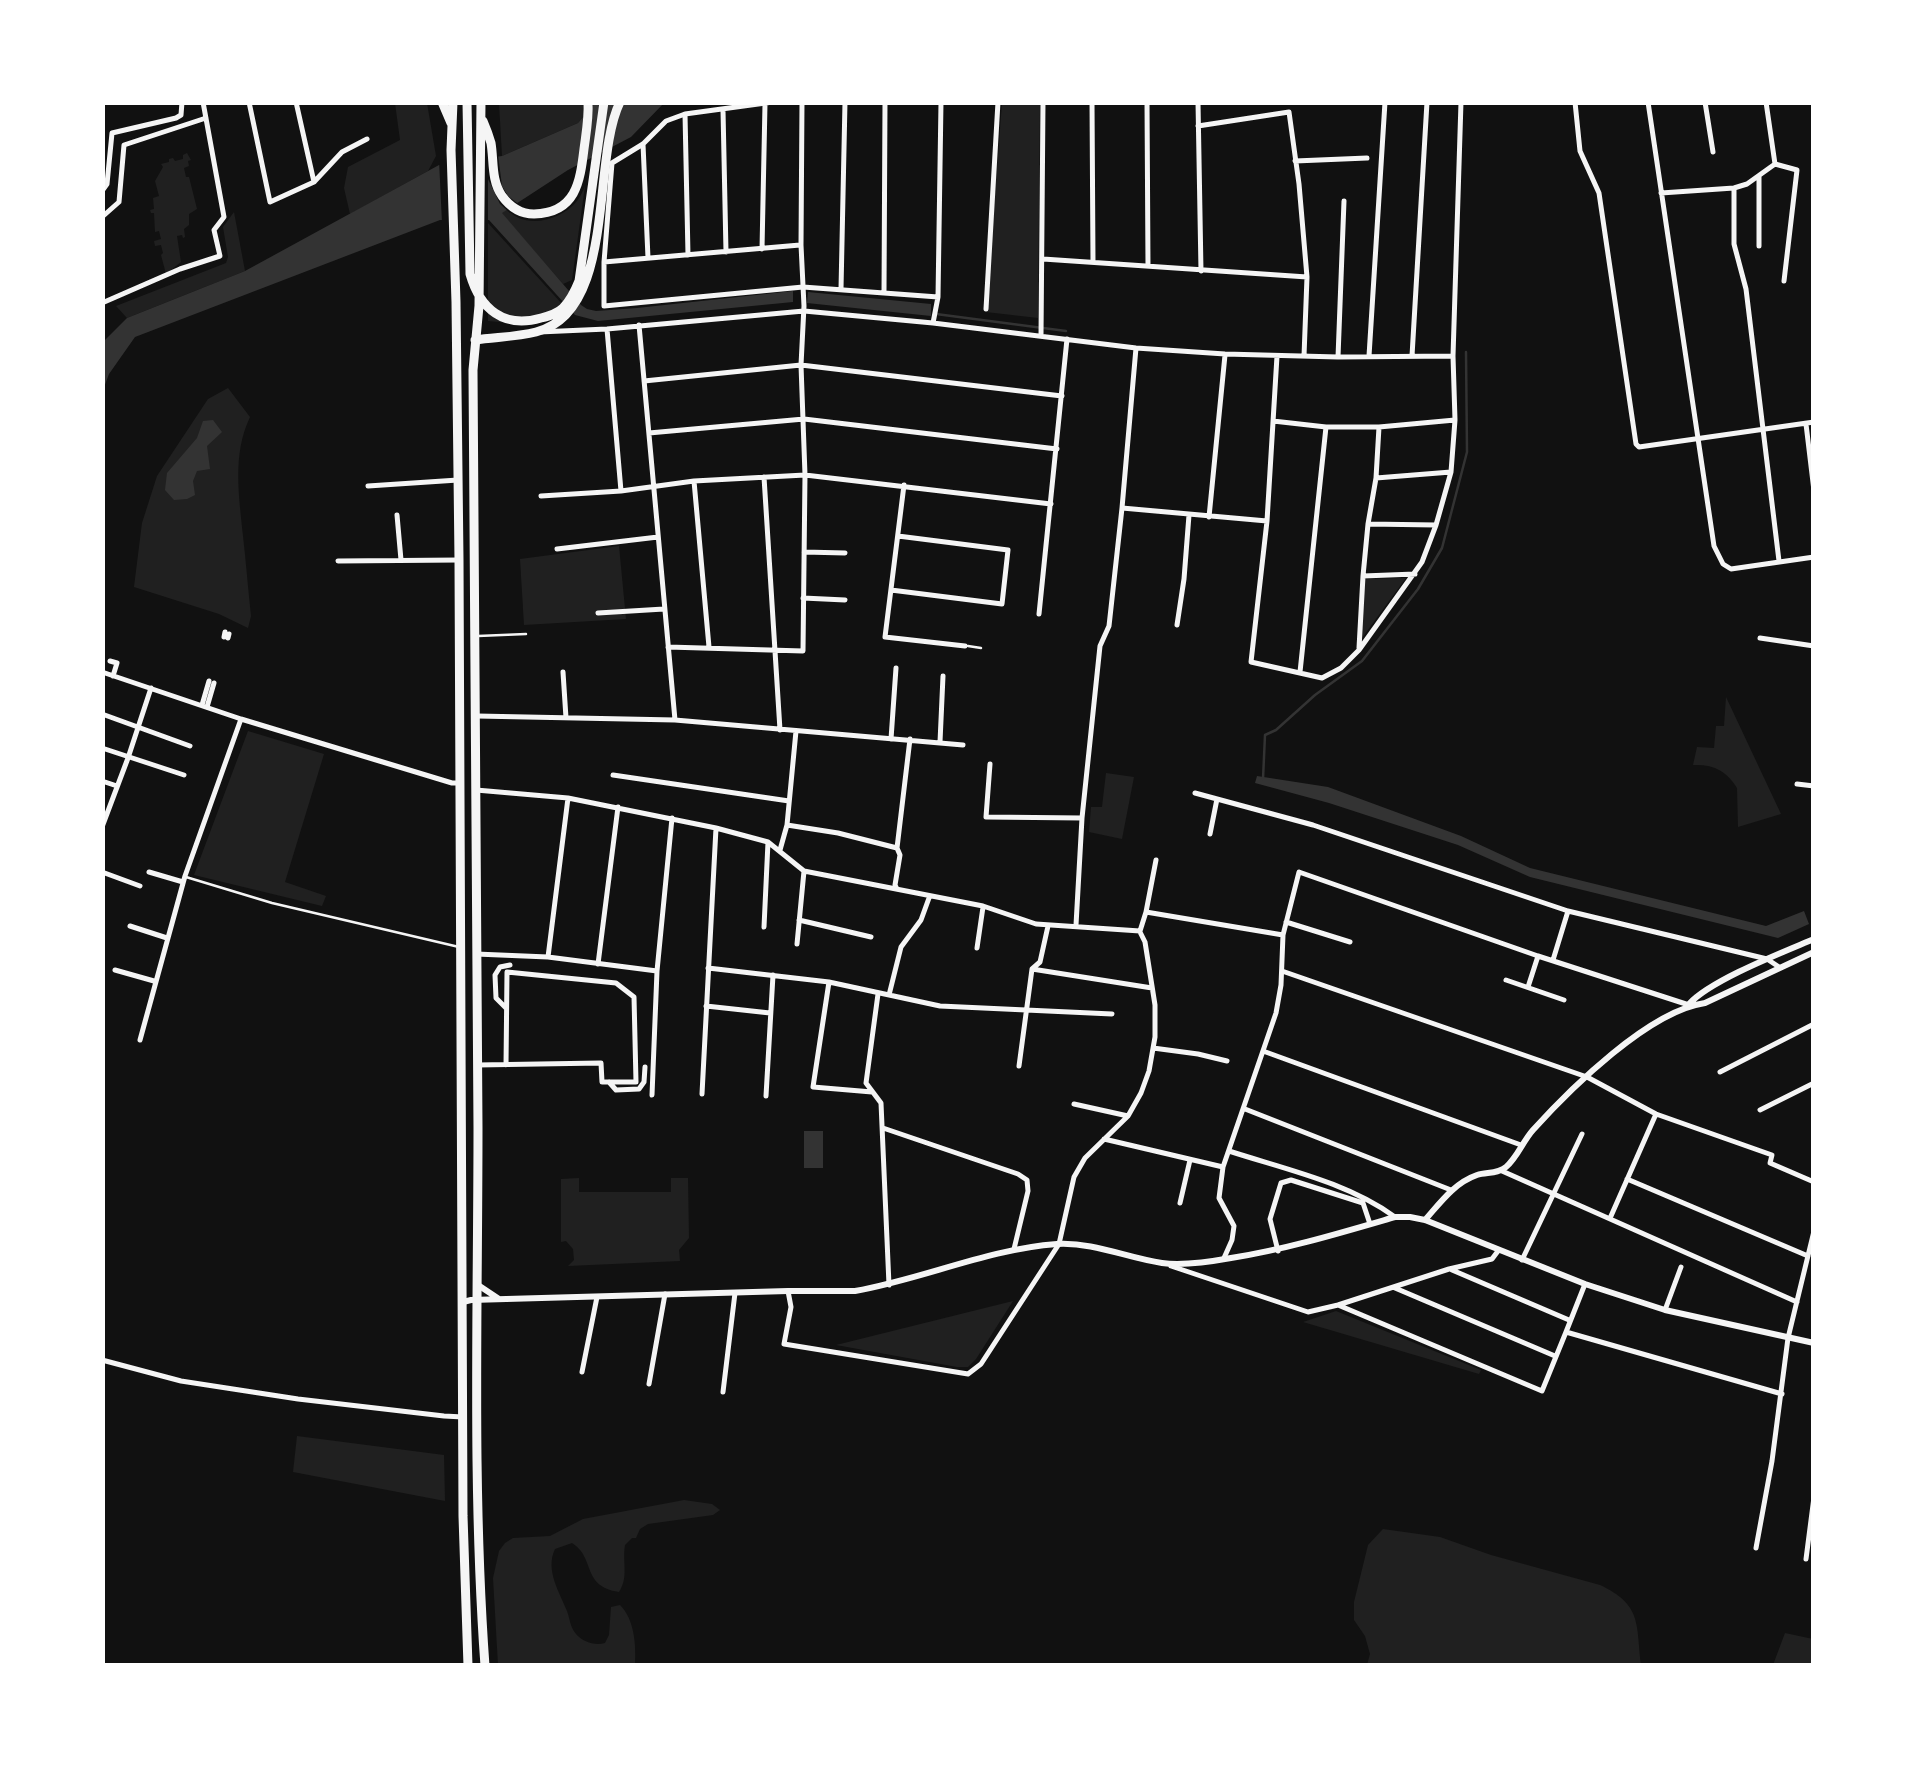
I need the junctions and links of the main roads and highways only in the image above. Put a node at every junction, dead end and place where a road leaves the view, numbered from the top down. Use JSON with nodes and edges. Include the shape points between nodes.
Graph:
{"nodes":[{"id":1,"x":442,"y":102,"type":"edge"},
{"id":2,"x":452,"y":102,"type":"edge"},
{"id":3,"x":467,"y":102,"type":"edge"},
{"id":4,"x":482,"y":102,"type":"edge"},
{"id":5,"x":588,"y":102,"type":"edge"},
{"id":6,"x":604,"y":102,"type":"edge"},
{"id":7,"x":620,"y":102,"type":"edge"},
{"id":8,"x":482,"y":118,"type":"junction"},
{"id":9,"x":452,"y":126,"type":"junction"},
{"id":10,"x":474,"y":340,"type":"junction"},
{"id":11,"x":468,"y":1666,"type":"edge"},
{"id":12,"x":485,"y":1666,"type":"edge"}],
"edges":[{"from":1,"to":9,"type":"main road"},
{"from":2,"to":9,"type":"main road"},
{"from":3,"to":6,"type":"main road","via":[[470,274],[476,293],[508,320],[561,310],[579,281]]},
{"from":4,"to":8,"type":"main road"},
{"from":5,"to":8,"type":"main road","via":[[579,184],[554,210],[538,214],[504,200]]},
{"from":7,"to":10,"type":"main road","via":[[580,298],[538,332]]},
{"from":8,"to":10,"type":"main road"},
{"from":9,"to":11,"type":"main road"},
{"from":10,"to":12,"type":"main road","via":[[478,1525]]}]}
